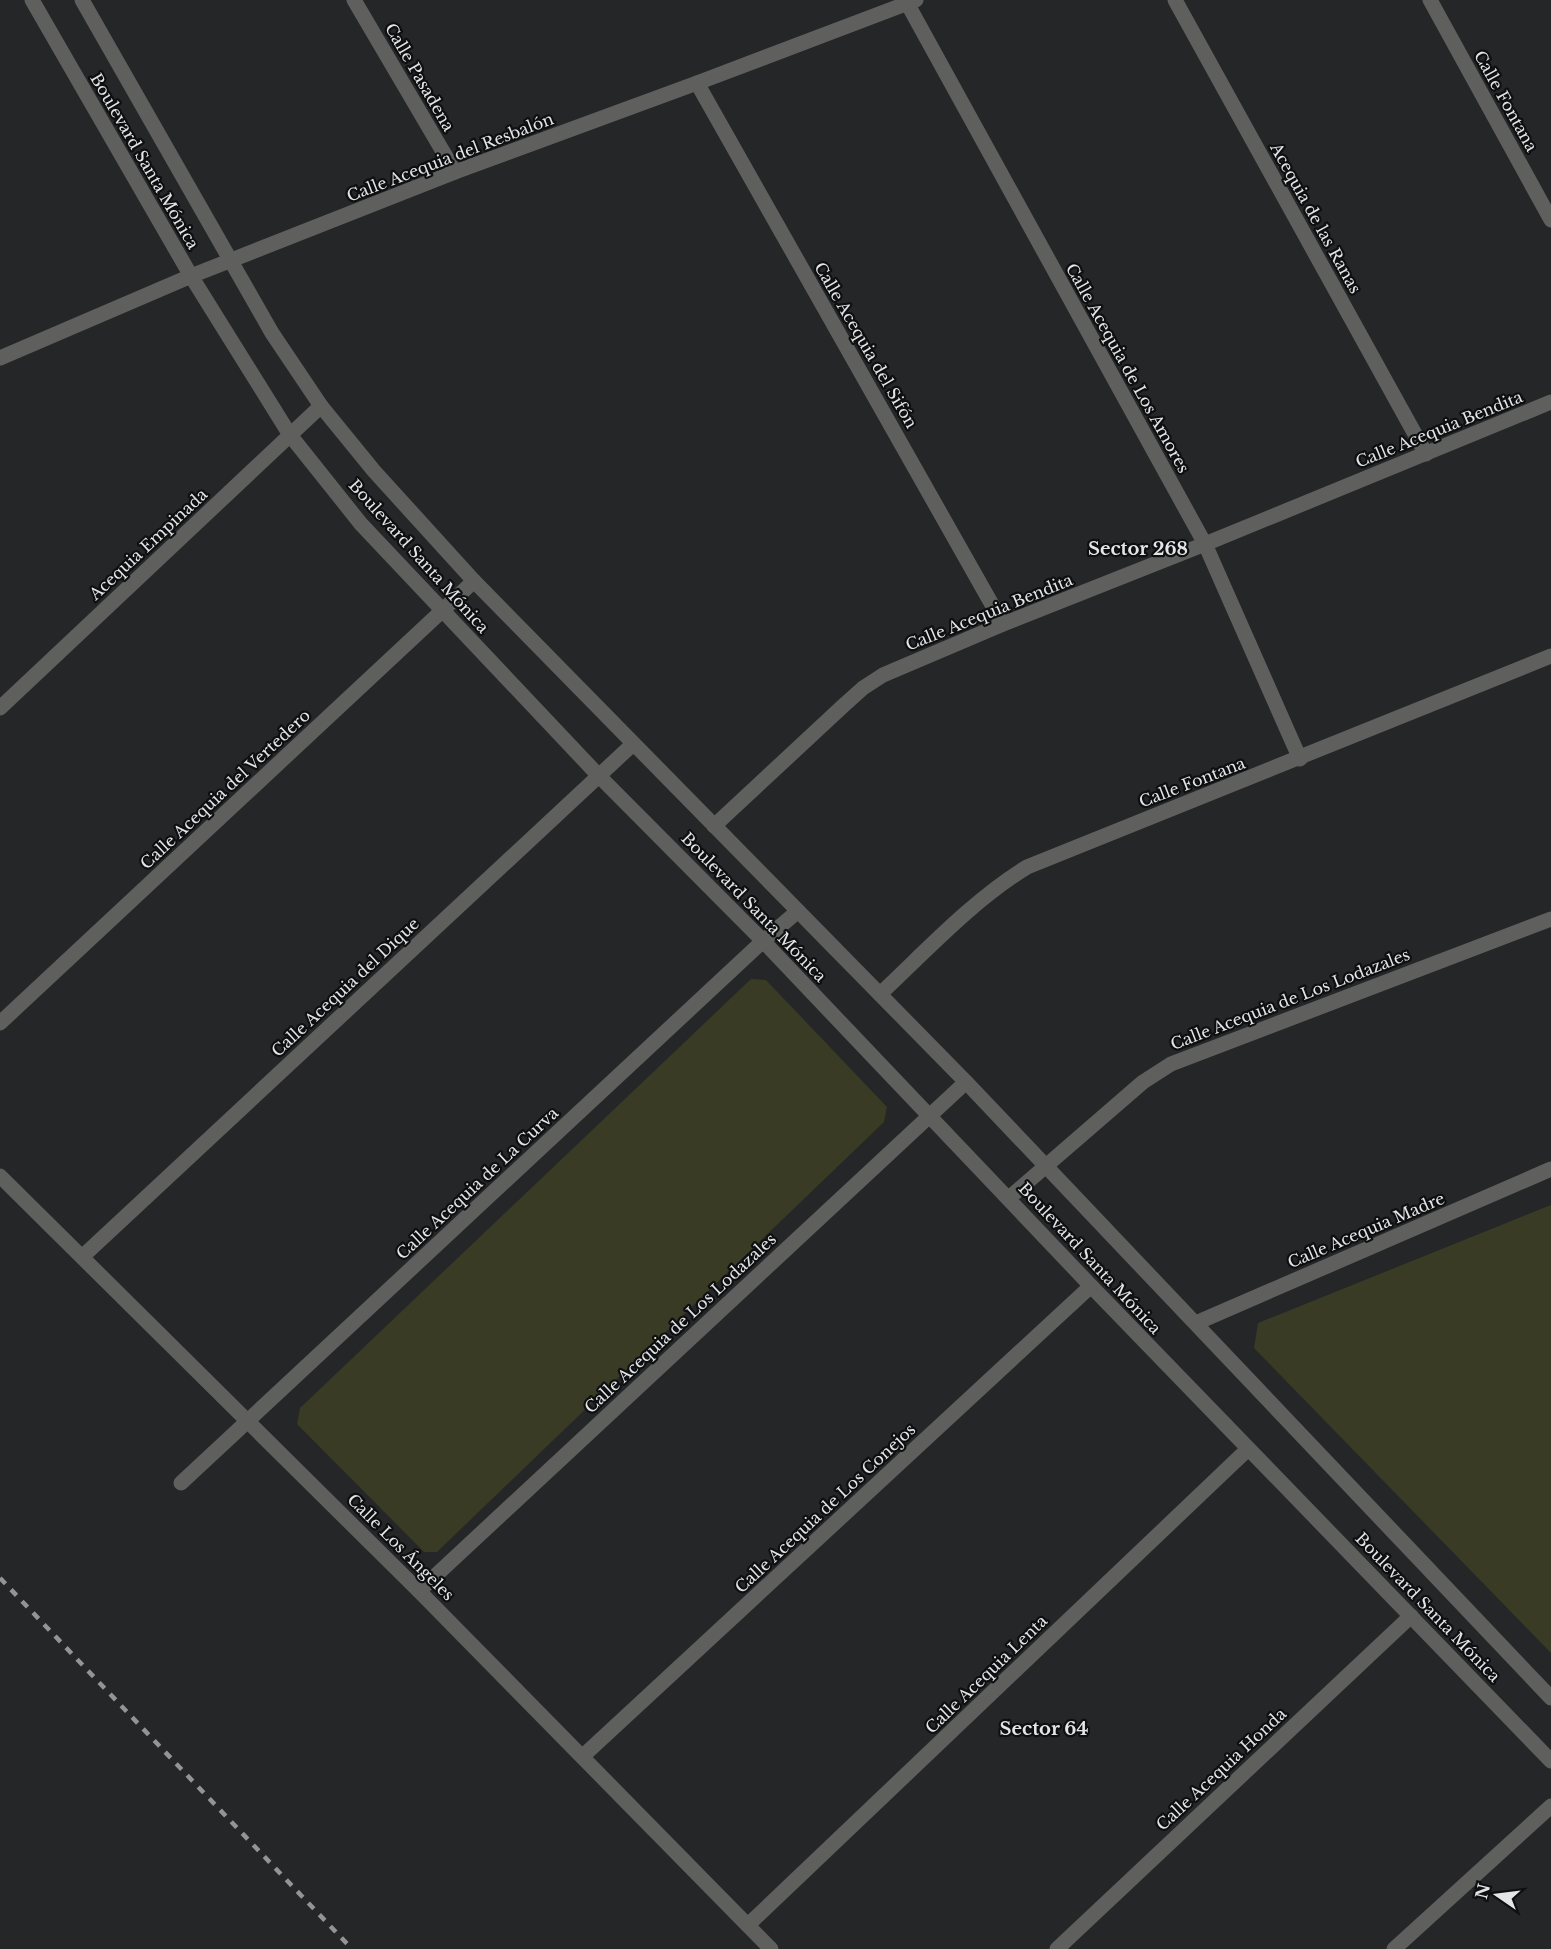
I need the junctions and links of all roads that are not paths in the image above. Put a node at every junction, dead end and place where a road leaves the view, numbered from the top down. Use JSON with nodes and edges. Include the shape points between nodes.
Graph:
{"nodes":[{"id":1,"x":32,"y":0,"type":"edge"},
{"id":2,"x":82,"y":0,"type":"edge"},
{"id":3,"x":354,"y":0,"type":"edge"},
{"id":4,"x":1175,"y":0,"type":"edge"},
{"id":5,"x":1430,"y":0,"type":"edge"},
{"id":6,"x":912,"y":2,"type":"edge"},
{"id":7,"x":697,"y":83,"type":"junction"},
{"id":8,"x":455,"y":172,"type":"junction"},
{"id":9,"x":1551,"y":220,"type":"edge"},
{"id":10,"x":231,"y":261,"type":"junction"},
{"id":11,"x":191,"y":276,"type":"junction"},
{"id":12,"x":0,"y":358,"type":"edge"},
{"id":13,"x":1551,"y":402,"type":"edge"},
{"id":14,"x":321,"y":406,"type":"junction"},
{"id":15,"x":290,"y":435,"type":"junction"},
{"id":16,"x":1426,"y":454,"type":"junction"},
{"id":17,"x":1204,"y":544,"type":"junction"},
{"id":18,"x":474,"y":581,"type":"junction"},
{"id":19,"x":442,"y":610,"type":"junction"},
{"id":20,"x":1004,"y":624,"type":"junction"},
{"id":21,"x":1551,"y":656,"type":"edge"},
{"id":22,"x":0,"y":708,"type":"edge"},
{"id":23,"x":633,"y":744,"type":"junction"},
{"id":24,"x":1300,"y":759,"type":"junction"},
{"id":25,"x":599,"y":776,"type":"junction"},
{"id":26,"x":714,"y":826,"type":"junction"},
{"id":27,"x":798,"y":911,"type":"junction"},
{"id":28,"x":1551,"y":919,"type":"edge"},
{"id":29,"x":763,"y":941,"type":"junction"},
{"id":30,"x":880,"y":994,"type":"junction"},
{"id":31,"x":0,"y":1023,"type":"edge"},
{"id":32,"x":966,"y":1082,"type":"junction"},
{"id":33,"x":930,"y":1116,"type":"junction"},
{"id":34,"x":1046,"y":1166,"type":"junction"},
{"id":35,"x":1551,"y":1169,"type":"edge"},
{"id":36,"x":0,"y":1176,"type":"edge"},
{"id":37,"x":1009,"y":1198,"type":"junction"},
{"id":38,"x":82,"y":1257,"type":"junction"},
{"id":39,"x":1091,"y":1286,"type":"junction"},
{"id":40,"x":1196,"y":1323,"type":"junction"},
{"id":41,"x":249,"y":1420,"type":"junction"},
{"id":42,"x":1248,"y":1449,"type":"junction"},
{"id":43,"x":181,"y":1483,"type":"dead end"},
{"id":44,"x":419,"y":1591,"type":"junction"},
{"id":45,"x":1411,"y":1616,"type":"junction"},
{"id":46,"x":1551,"y":1698,"type":"edge"},
{"id":47,"x":583,"y":1756,"type":"junction"},
{"id":48,"x":1551,"y":1761,"type":"edge"},
{"id":49,"x":1551,"y":1806,"type":"edge"},
{"id":50,"x":748,"y":1925,"type":"junction"},
{"id":51,"x":771,"y":1949,"type":"edge"},
{"id":52,"x":1057,"y":1949,"type":"edge"},
{"id":53,"x":1394,"y":1949,"type":"edge"}],
"edges":[{"from":1,"to":11,"type":"street","name":"Boulevard Santa Mónica"},
{"from":2,"to":10,"type":"street","name":"Boulevard Santa Mónica"},
{"from":3,"to":8,"type":"street","name":"Calle Pasadena"},
{"from":4,"to":16,"type":"street","name":"Acequia de las Ranas"},
{"from":5,"to":9,"type":"street","name":"Calle Fontana"},
{"from":6,"to":7,"type":"street","name":"Calle Acequia del Resbalón"},
{"from":6,"to":17,"type":"street","name":"Calle Acequia de Los Amores"},
{"from":7,"to":8,"type":"street","name":"Calle Acequia del Resbalón"},
{"from":7,"to":20,"type":"street","name":"Calle Acequia del Sifón"},
{"from":8,"to":10,"type":"street","name":"Calle Acequia del Resbalón"},
{"from":10,"to":11,"type":"street","name":"Calle Acequia del Resbalón"},
{"from":10,"to":14,"type":"street","name":"Boulevard Santa Mónica","via":[[272,333]]},
{"from":11,"to":12,"type":"street","name":"Calle Acequia del Resbalón"},
{"from":11,"to":15,"type":"street","name":"Boulevard Santa Mónica"},
{"from":13,"to":16,"type":"street","name":"Calle Acequia Bendita"},
{"from":14,"to":15,"type":"street","name":"Acequia Empinada"},
{"from":14,"to":18,"type":"street","name":"Boulevard Santa Mónica"},
{"from":15,"to":19,"type":"street","name":"Boulevard Santa Mónica","via":[[361,524]]},
{"from":15,"to":22,"type":"street","name":"Acequia Empinada"},
{"from":16,"to":17,"type":"street","name":"Calle Acequia Bendita"},
{"from":17,"to":20,"type":"street","name":"Calle Acequia Bendita"},
{"from":17,"to":24,"type":"street","name":"Calle Acequia de Los Amores"},
{"from":18,"to":19,"type":"street","name":"Calle Acequia del Vertedero"},
{"from":18,"to":23,"type":"street","name":"Boulevard Santa Mónica"},
{"from":19,"to":25,"type":"street","name":"Boulevard Santa Mónica"},
{"from":19,"to":31,"type":"street","name":"Calle Acequia del Vertedero"},
{"from":20,"to":26,"type":"street","name":"Calle Acequia Bendita","via":[[883,675],[863,688]]},
{"from":21,"to":24,"type":"street","name":"Calle Fontana"},
{"from":23,"to":25,"type":"street","name":"Calle Acequia del Dique"},
{"from":23,"to":26,"type":"street","name":"Boulevard Santa Mónica"},
{"from":24,"to":30,"type":"street","name":"Calle Fontana","via":[[1027,867],[980,900]]},
{"from":25,"to":29,"type":"street","name":"Boulevard Santa Mónica"},
{"from":25,"to":38,"type":"street","name":"Calle Acequia del Dique"},
{"from":26,"to":27,"type":"street","name":"Boulevard Santa Mónica"},
{"from":27,"to":29,"type":"street","name":"Calle Acequia de La Curva"},
{"from":27,"to":30,"type":"street","name":"Boulevard Santa Mónica"},
{"from":28,"to":34,"type":"street","name":"Calle Acequia de Los Lodazales","via":[[1171,1064],[1143,1082]]},
{"from":29,"to":33,"type":"street","name":"Boulevard Santa Mónica"},
{"from":29,"to":41,"type":"street","name":"Calle Acequia de La Curva"},
{"from":30,"to":32,"type":"street","name":"Boulevard Santa Mónica"},
{"from":32,"to":33,"type":"street","name":"Calle Acequia de Los Lodazales"},
{"from":32,"to":34,"type":"street","name":"Boulevard Santa Mónica"},
{"from":33,"to":37,"type":"street","name":"Boulevard Santa Mónica"},
{"from":33,"to":44,"type":"street","name":"Calle Acequia de Los Lodazales"},
{"from":34,"to":37,"type":"street","name":"Calle Acequia de Los Lodazales"},
{"from":34,"to":40,"type":"street","name":"Boulevard Santa Mónica"},
{"from":35,"to":40,"type":"street","name":"Calle Acequia Madre"},
{"from":36,"to":38,"type":"street","name":"Calle Los Ángeles"},
{"from":37,"to":39,"type":"street","name":"Boulevard Santa Mónica"},
{"from":38,"to":41,"type":"street","name":"Calle Los Ángeles"},
{"from":39,"to":42,"type":"street","name":"Boulevard Santa Mónica"},
{"from":39,"to":47,"type":"street","name":"Calle Acequia de Los Conejos"},
{"from":40,"to":46,"type":"street","name":"Boulevard Santa Mónica"},
{"from":41,"to":43,"type":"street","name":"Calle Acequia de La Curva"},
{"from":41,"to":44,"type":"street","name":"Calle Los Ángeles"},
{"from":42,"to":45,"type":"street","name":"Boulevard Santa Mónica"},
{"from":42,"to":50,"type":"street","name":"Calle Acequia Lenta"},
{"from":44,"to":47,"type":"street","name":"Calle Los Ángeles"},
{"from":45,"to":48,"type":"street","name":"Boulevard Santa Mónica"},
{"from":45,"to":52,"type":"street","name":"Calle Acequia Honda"},
{"from":47,"to":50,"type":"street","name":"Calle Los Ángeles"},
{"from":49,"to":53,"type":"street"},
{"from":50,"to":51,"type":"street","name":"Calle Los Ángeles"}]}
